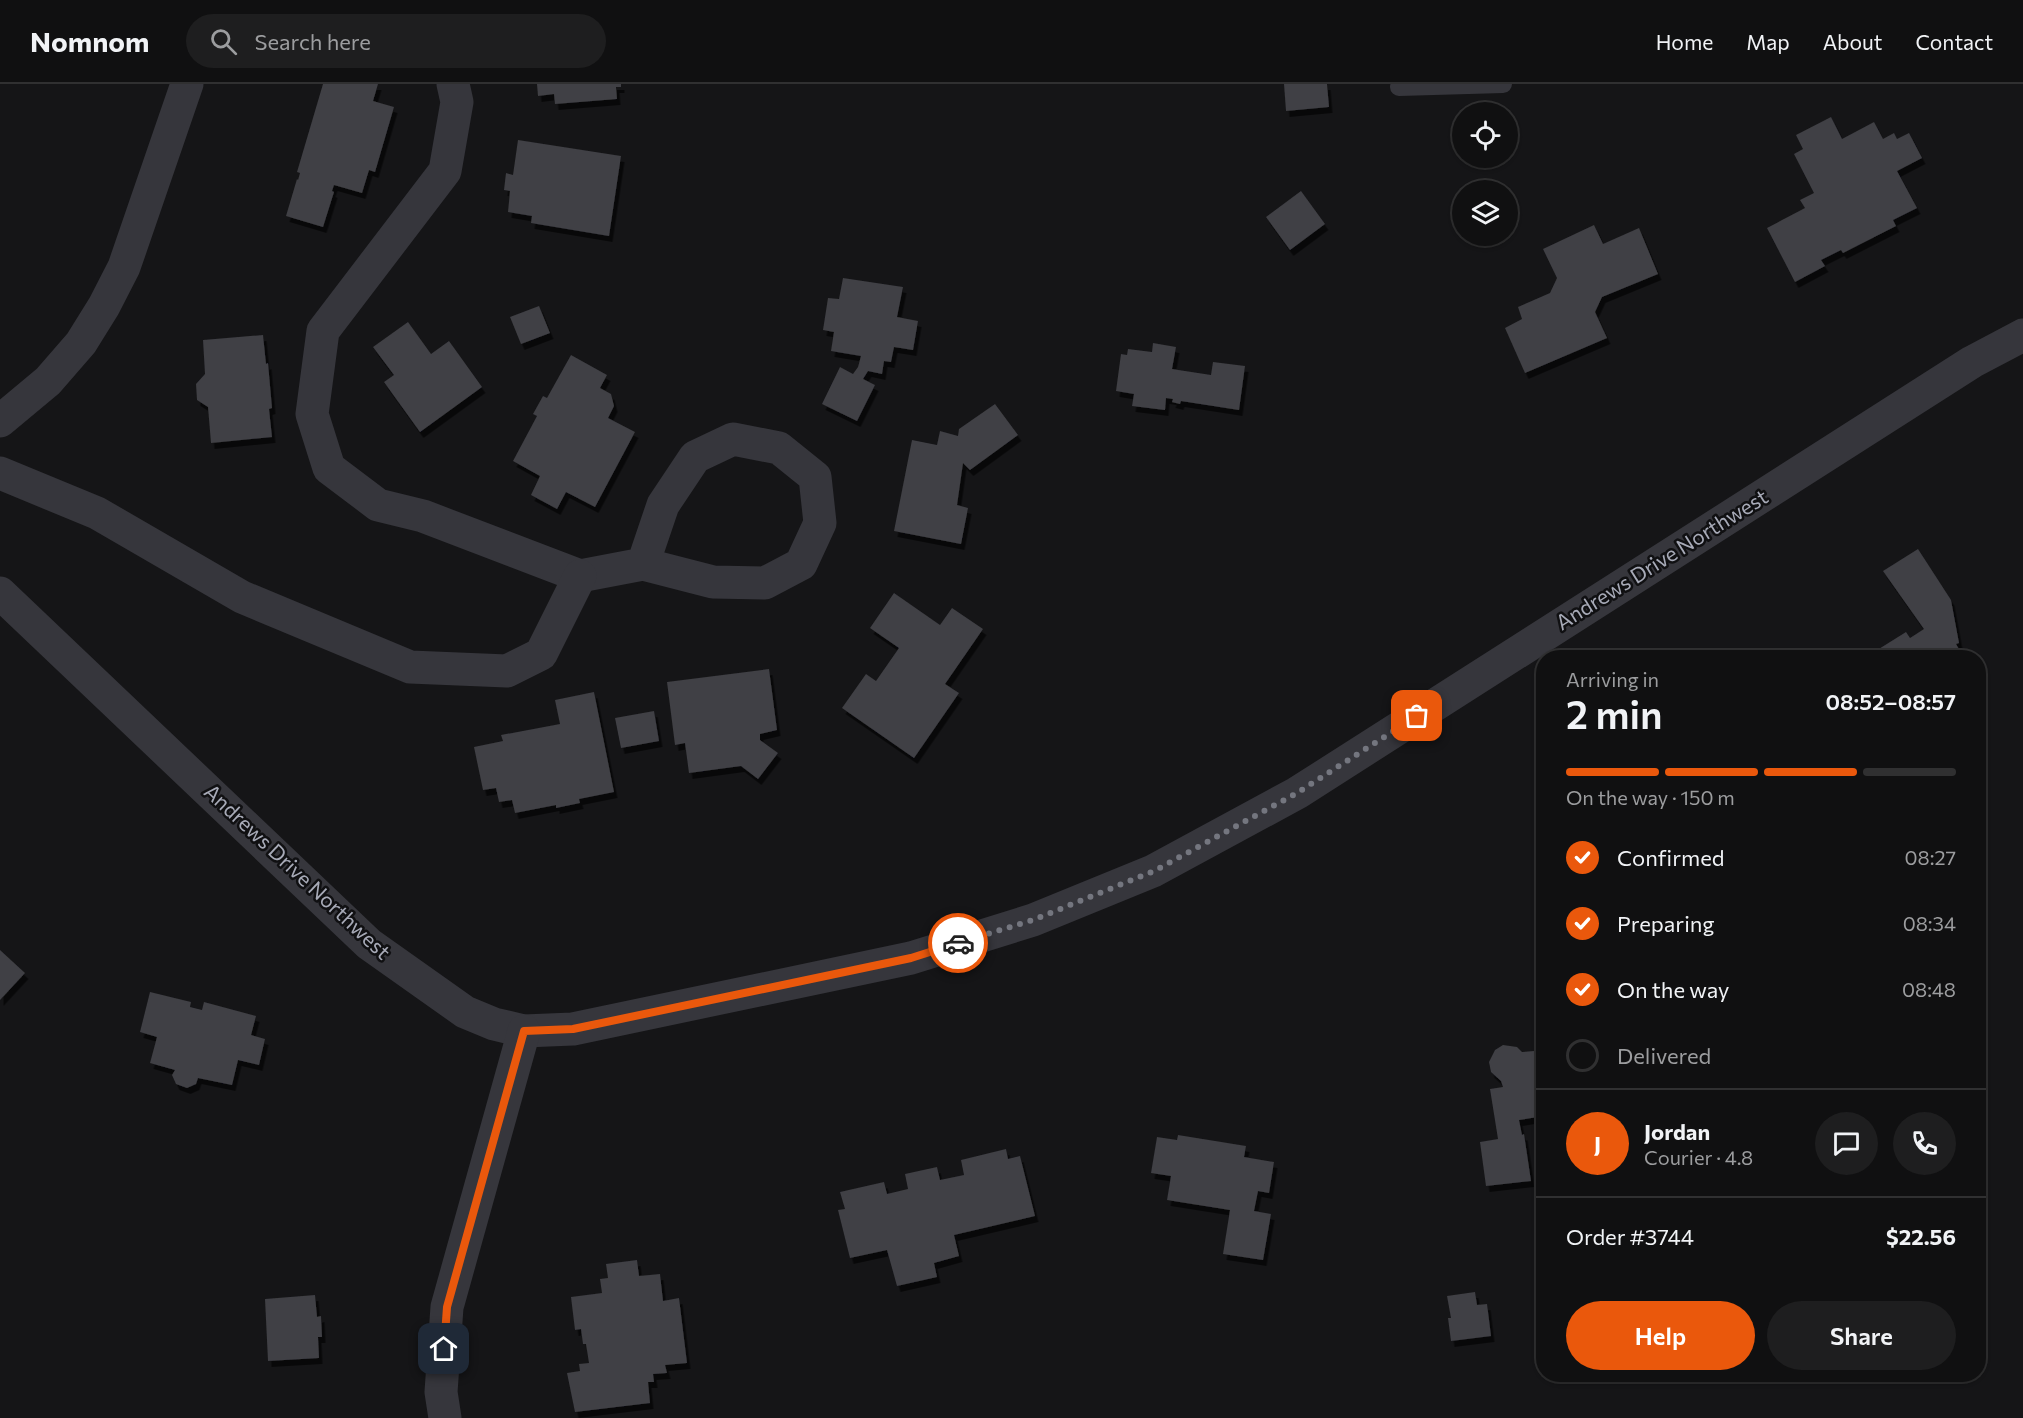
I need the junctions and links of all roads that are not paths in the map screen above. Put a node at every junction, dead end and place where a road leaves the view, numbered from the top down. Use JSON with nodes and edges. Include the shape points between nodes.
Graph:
{"nodes":[{"id":1,"x":453,"y":84,"type":"edge"},
{"id":2,"x":1503,"y":84,"type":"edge"},
{"id":3,"x":195,"y":87,"type":"edge"},
{"id":4,"x":1399,"y":87,"type":"dead end"},
{"id":5,"x":2023,"y":335,"type":"edge"},
{"id":6,"x":0,"y":421,"type":"edge"},
{"id":7,"x":0,"y":473,"type":"edge"},
{"id":8,"x":643,"y":564,"type":"junction"},
{"id":9,"x":580,"y":576,"type":"junction"},
{"id":10,"x":0,"y":593,"type":"edge"},
{"id":11,"x":524,"y":1031,"type":"junction"},
{"id":12,"x":445,"y":1418,"type":"edge"}],
"edges":[{"from":1,"to":9,"type":"street","via":[[457,102],[445,171],[322,331],[312,414],[329,468],[378,505],[423,516]]},
{"from":2,"to":4,"type":"lane"},
{"from":3,"to":6,"type":"street","via":[[124,267],[104,306],[81,343],[48,381]]},
{"from":5,"to":11,"type":"street","name":"Andrews Drive Northwest","via":[[1972,363],[1297,793],[1154,871],[1033,920],[911,958],[573,1029]]},
{"from":7,"to":9,"type":"street","via":[[97,513],[242,597],[410,667],[507,671],[541,654]]},
{"from":8,"to":8,"type":"street","via":[[663,505],[694,457],[733,439],[779,447],[815,477],[820,523],[801,564],[765,583],[713,582]]},
{"from":8,"to":9,"type":"street"},
{"from":10,"to":11,"type":"street","name":"Andrews Drive Northwest","via":[[369,944],[465,1012]]},
{"from":11,"to":12,"type":"street","via":[[447,1307],[441,1392]]}]}
